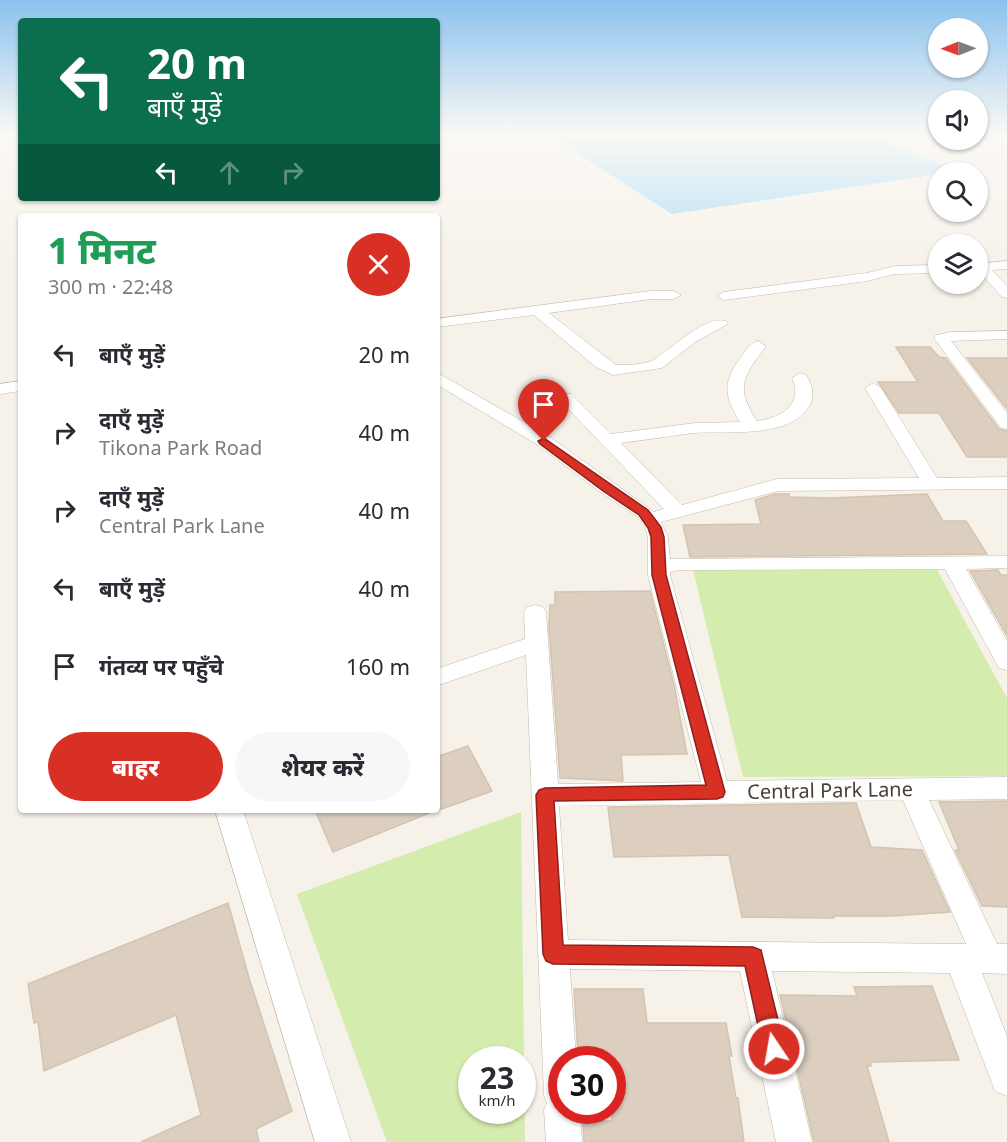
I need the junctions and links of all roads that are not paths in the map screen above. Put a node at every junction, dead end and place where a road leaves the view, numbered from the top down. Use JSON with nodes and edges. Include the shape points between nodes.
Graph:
{"nodes":[{"id":1,"x":1007,"y":265,"type":"edge"},
{"id":2,"x":988,"y":268,"type":"edge"},
{"id":3,"x":928,"y":269,"type":"edge"},
{"id":4,"x":988,"y":270,"type":"edge"},
{"id":5,"x":988,"y":273,"type":"edge"},
{"id":6,"x":1007,"y":275,"type":"edge"},
{"id":7,"x":1007,"y":294,"type":"edge"},
{"id":8,"x":674,"y":295,"type":"dead end"},
{"id":9,"x":724,"y":296,"type":"dead end"},
{"id":10,"x":537,"y":310,"type":"junction"},
{"id":11,"x":440,"y":322,"type":"edge"},
{"id":12,"x":721,"y":324,"type":"dead end"},
{"id":13,"x":1007,"y":335,"type":"edge"},
{"id":14,"x":758,"y":346,"type":"dead end"},
{"id":15,"x":440,"y":378,"type":"edge"},
{"id":16,"x":800,"y":378,"type":"dead end"},
{"id":17,"x":18,"y":386,"type":"edge"},
{"id":18,"x":873,"y":388,"type":"dead end"},
{"id":19,"x":0,"y":389,"type":"edge"},
{"id":20,"x":565,"y":397,"type":"dead end"},
{"id":21,"x":1007,"y":424,"type":"edge"},
{"id":22,"x":752,"y":427,"type":"junction"},
{"id":23,"x":608,"y":440,"type":"junction"},
{"id":24,"x":931,"y":483,"type":"junction"},
{"id":25,"x":1007,"y":483,"type":"edge"},
{"id":26,"x":677,"y":512,"type":"junction"},
{"id":27,"x":650,"y":519,"type":"junction"},
{"id":28,"x":951,"y":561,"type":"junction"},
{"id":29,"x":1007,"y":561,"type":"edge"},
{"id":30,"x":660,"y":568,"type":"junction"},
{"id":31,"x":536,"y":612,"type":"dead end"},
{"id":32,"x":537,"y":642,"type":"junction"},
{"id":33,"x":1007,"y":662,"type":"edge"},
{"id":34,"x":440,"y":677,"type":"edge"},
{"id":35,"x":1007,"y":788,"type":"edge"},
{"id":36,"x":911,"y":789,"type":"junction"},
{"id":37,"x":717,"y":792,"type":"junction"},
{"id":38,"x":545,"y":795,"type":"junction"},
{"id":39,"x":230,"y":813,"type":"edge"},
{"id":40,"x":553,"y":954,"type":"junction"},
{"id":41,"x":753,"y":956,"type":"junction"},
{"id":42,"x":985,"y":959,"type":"edge"},
{"id":43,"x":558,"y":1046,"type":"edge"},
{"id":44,"x":1007,"y":1079,"type":"edge"},
{"id":45,"x":563,"y":1124,"type":"edge"},
{"id":46,"x":333,"y":1142,"type":"edge"},
{"id":47,"x":564,"y":1142,"type":"edge"},
{"id":48,"x":794,"y":1142,"type":"edge"}],
"edges":[{"from":1,"to":2,"type":"street"},
{"from":3,"to":9,"type":"street","via":[[895,270]]},
{"from":4,"to":6,"type":"street"},
{"from":5,"to":7,"type":"street"},
{"from":8,"to":10,"type":"street","via":[[651,294]]},
{"from":10,"to":11,"type":"street"},
{"from":10,"to":12,"type":"street","via":[[613,369],[656,365],[690,339]]},
{"from":13,"to":21,"type":"street","via":[[941,338]]},
{"from":14,"to":22,"type":"street","via":[[742,365],[734,385],[736,401]]},
{"from":15,"to":27,"type":"street","via":[[544,441]]},
{"from":16,"to":22,"type":"street","via":[[805,387],[801,407],[772,424]]},
{"from":17,"to":19,"type":"street"},
{"from":18,"to":24,"type":"street"},
{"from":20,"to":23,"type":"street"},
{"from":22,"to":23,"type":"street","via":[[696,428]]},
{"from":23,"to":26,"type":"street"},
{"from":24,"to":25,"type":"street"},
{"from":24,"to":26,"type":"street","via":[[777,484]]},
{"from":26,"to":27,"type":"street"},
{"from":27,"to":30,"type":"street","via":[[658,537]]},
{"from":28,"to":29,"type":"street"},
{"from":28,"to":30,"type":"street","via":[[678,564]]},
{"from":28,"to":33,"type":"street"},
{"from":30,"to":37,"type":"street"},
{"from":31,"to":32,"type":"street"},
{"from":32,"to":34,"type":"street"},
{"from":32,"to":38,"type":"street"},
{"from":35,"to":36,"type":"street","name":"Central Park Lane"},
{"from":36,"to":37,"type":"street","name":"Central Park Lane"},
{"from":36,"to":42,"type":"street"},
{"from":37,"to":38,"type":"street","name":"Central Park Lane"},
{"from":38,"to":40,"type":"street"},
{"from":39,"to":46,"type":"street"},
{"from":40,"to":41,"type":"street"},
{"from":40,"to":43,"type":"street"},
{"from":41,"to":42,"type":"street"},
{"from":41,"to":48,"type":"street"},
{"from":42,"to":44,"type":"street"},
{"from":45,"to":47,"type":"street"}]}
